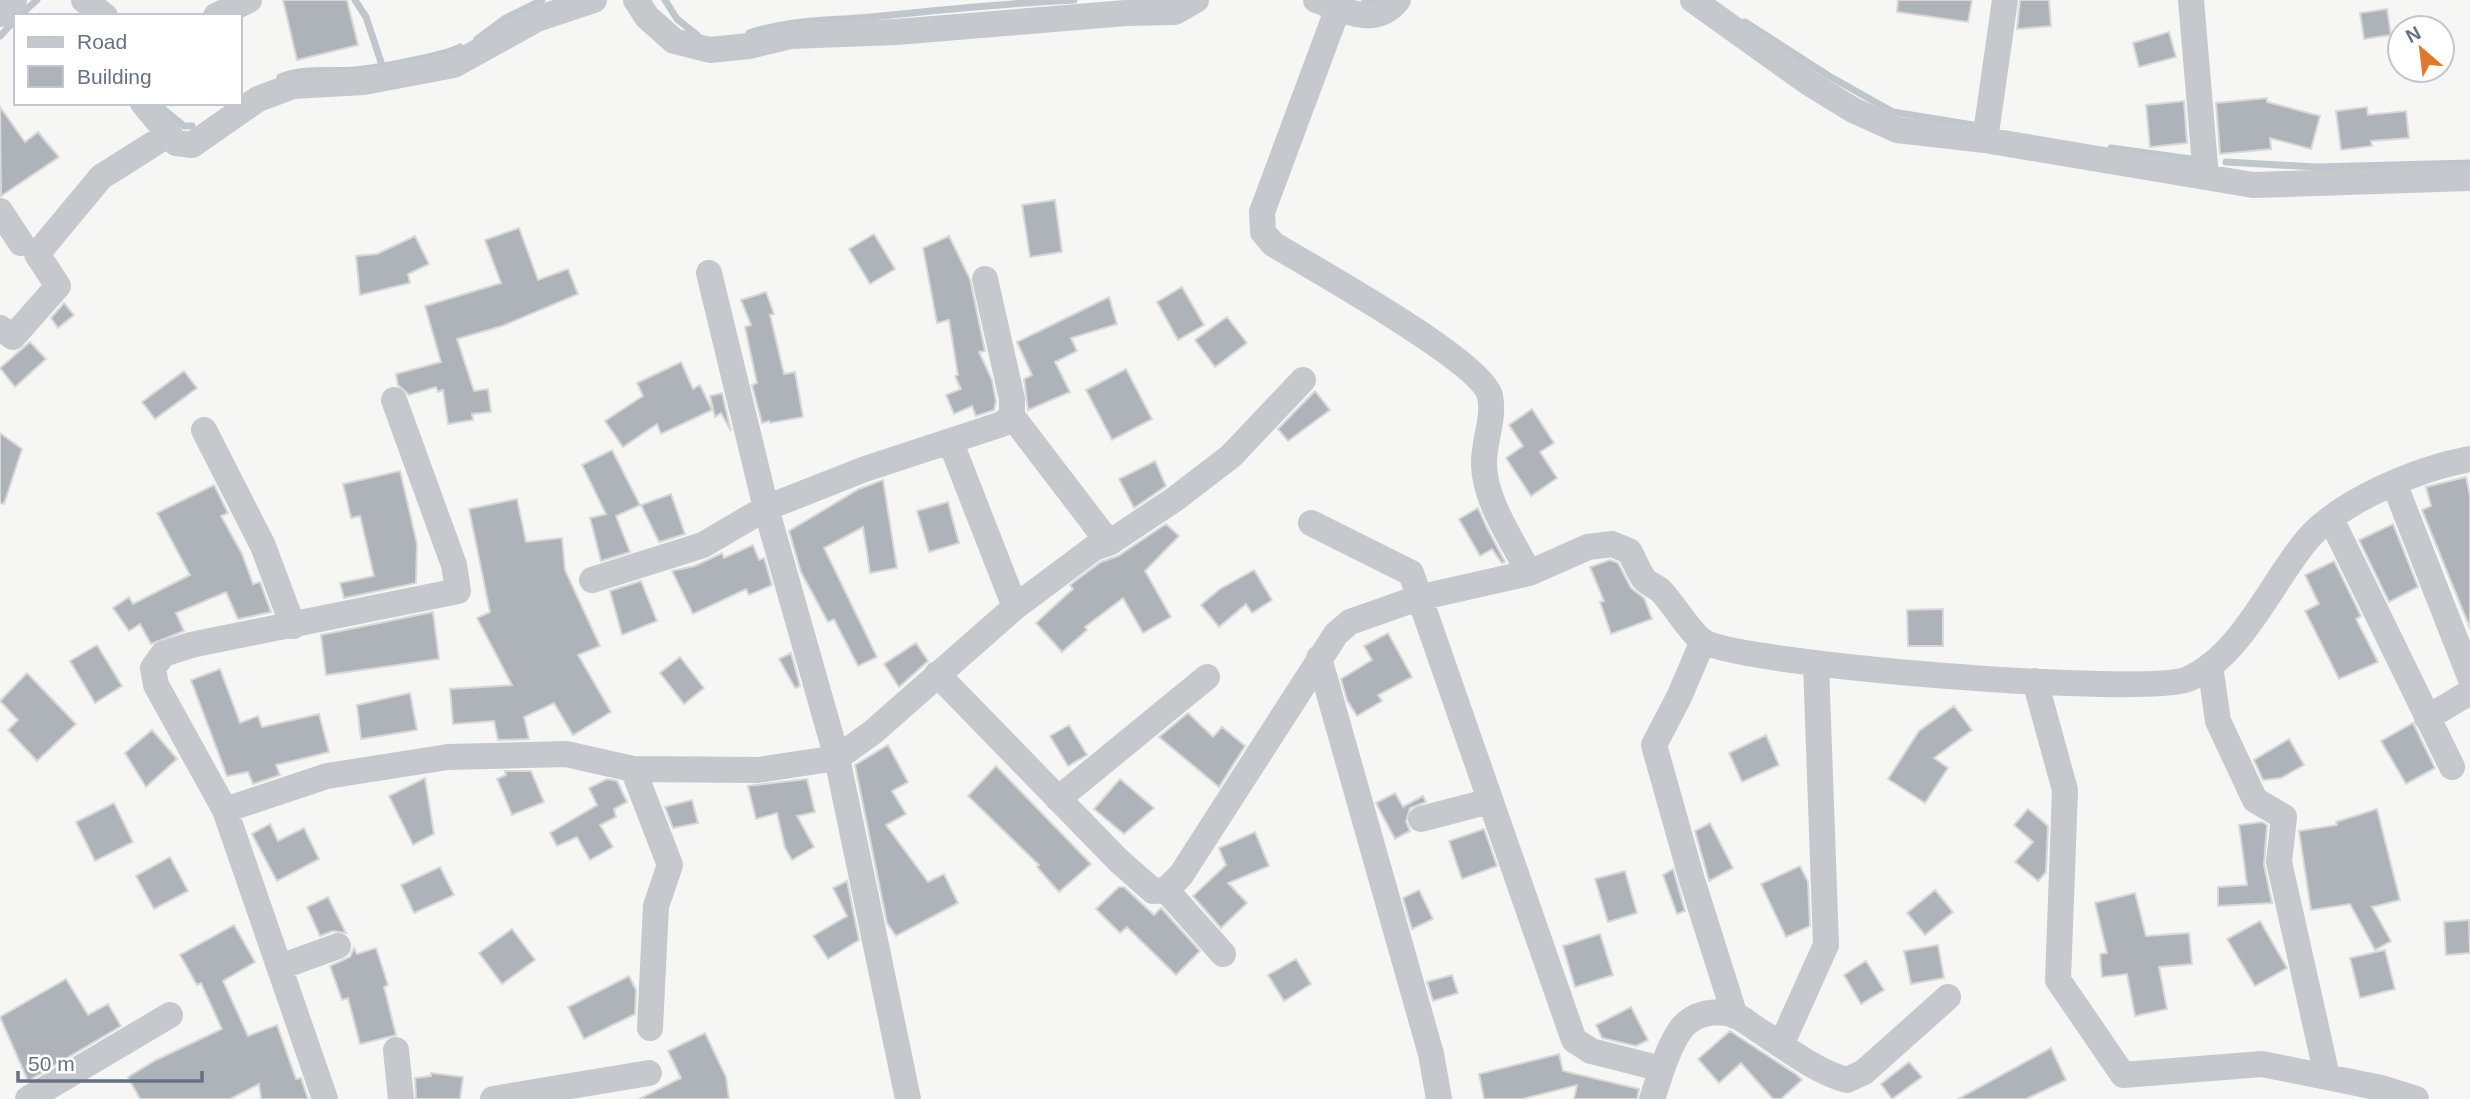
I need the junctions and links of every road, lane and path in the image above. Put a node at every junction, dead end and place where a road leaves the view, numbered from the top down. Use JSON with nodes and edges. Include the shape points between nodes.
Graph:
{"nodes":[{"id":1,"x":13,"y":0,"type":"edge"},
{"id":2,"x":84,"y":0,"type":"edge"},
{"id":3,"x":249,"y":0,"type":"edge"},
{"id":4,"x":594,"y":0,"type":"edge"},
{"id":5,"x":636,"y":0,"type":"edge"},
{"id":6,"x":1196,"y":0,"type":"edge"},
{"id":7,"x":1398,"y":0,"type":"edge"},
{"id":8,"x":1693,"y":0,"type":"edge"},
{"id":9,"x":2005,"y":0,"type":"edge"},
{"id":10,"x":2191,"y":0,"type":"edge"},
{"id":11,"x":1327,"y":4,"type":"edge"},
{"id":12,"x":0,"y":14,"type":"edge"},
{"id":13,"x":102,"y":14,"type":"edge"},
{"id":14,"x":220,"y":14,"type":"edge"},
{"id":15,"x":145,"y":105,"type":"edge"},
{"id":16,"x":169,"y":134,"type":"junction"},
{"id":17,"x":1985,"y":141,"type":"junction"},
{"id":18,"x":2206,"y":177,"type":"junction"},
{"id":19,"x":2470,"y":178,"type":"edge"},
{"id":20,"x":0,"y":211,"type":"edge"},
{"id":21,"x":21,"y":243,"type":"dead end"},
{"id":22,"x":709,"y":273,"type":"dead end"},
{"id":23,"x":985,"y":279,"type":"dead end"},
{"id":24,"x":0,"y":328,"type":"edge"},
{"id":25,"x":1303,"y":380,"type":"dead end"},
{"id":26,"x":394,"y":400,"type":"dead end"},
{"id":27,"x":1012,"y":416,"type":"junction"},
{"id":28,"x":204,"y":430,"type":"dead end"},
{"id":29,"x":951,"y":443,"type":"junction"},
{"id":30,"x":2470,"y":459,"type":"edge"},
{"id":31,"x":2394,"y":484,"type":"junction"},
{"id":32,"x":766,"y":508,"type":"junction"},
{"id":33,"x":2331,"y":519,"type":"junction"},
{"id":34,"x":1311,"y":523,"type":"dead end"},
{"id":35,"x":1109,"y":542,"type":"junction"},
{"id":36,"x":1529,"y":573,"type":"junction"},
{"id":37,"x":592,"y":580,"type":"dead end"},
{"id":38,"x":1418,"y":597,"type":"junction"},
{"id":39,"x":1015,"y":607,"type":"junction"},
{"id":40,"x":293,"y":626,"type":"junction"},
{"id":41,"x":1703,"y":641,"type":"junction"},
{"id":42,"x":1319,"y":659,"type":"junction"},
{"id":43,"x":1816,"y":664,"type":"junction"},
{"id":44,"x":2210,"y":665,"type":"junction"},
{"id":45,"x":937,"y":674,"type":"junction"},
{"id":46,"x":1207,"y":677,"type":"dead end"},
{"id":47,"x":2470,"y":677,"type":"edge"},
{"id":48,"x":2035,"y":681,"type":"junction"},
{"id":49,"x":2470,"y":692,"type":"edge"},
{"id":50,"x":2427,"y":719,"type":"junction"},
{"id":51,"x":837,"y":758,"type":"junction"},
{"id":52,"x":2452,"y":767,"type":"dead end"},
{"id":53,"x":633,"y":769,"type":"junction"},
{"id":54,"x":1058,"y":799,"type":"junction"},
{"id":55,"x":1490,"y":801,"type":"junction"},
{"id":56,"x":225,"y":810,"type":"junction"},
{"id":57,"x":1421,"y":819,"type":"dead end"},
{"id":58,"x":1166,"y":890,"type":"junction"},
{"id":59,"x":338,"y":946,"type":"dead end"},
{"id":60,"x":1223,"y":954,"type":"dead end"},
{"id":61,"x":280,"y":967,"type":"junction"},
{"id":62,"x":1948,"y":997,"type":"dead end"},
{"id":63,"x":170,"y":1015,"type":"dead end"},
{"id":64,"x":1735,"y":1016,"type":"junction"},
{"id":65,"x":650,"y":1028,"type":"dead end"},
{"id":66,"x":1781,"y":1045,"type":"junction"},
{"id":67,"x":396,"y":1050,"type":"dead end"},
{"id":68,"x":1662,"y":1069,"type":"junction"},
{"id":69,"x":649,"y":1073,"type":"dead end"},
{"id":70,"x":2327,"y":1076,"type":"junction"},
{"id":71,"x":538,"y":1095,"type":"edge"},
{"id":72,"x":28,"y":1099,"type":"edge"},
{"id":73,"x":325,"y":1099,"type":"edge"},
{"id":74,"x":401,"y":1099,"type":"edge"},
{"id":75,"x":493,"y":1099,"type":"edge"},
{"id":76,"x":908,"y":1099,"type":"edge"},
{"id":77,"x":1439,"y":1099,"type":"edge"},
{"id":78,"x":1651,"y":1099,"type":"edge"},
{"id":79,"x":2416,"y":1099,"type":"edge"}],
"edges":[{"from":1,"to":12,"type":"street"},
{"from":2,"to":13,"type":"street"},
{"from":3,"to":14,"type":"street"},
{"from":4,"to":16,"type":"street","via":[[537,19],[454,65],[364,82],[293,86],[246,105],[192,145],[176,143]]},
{"from":5,"to":6,"type":"street","via":[[674,41],[710,50],[800,36],[1175,12]]},
{"from":7,"to":11,"type":"street","via":[[1387,12],[1373,17]]},
{"from":8,"to":17,"type":"street","via":[[1853,110],[1897,130]]},
{"from":9,"to":17,"type":"street"},
{"from":10,"to":18,"type":"street"},
{"from":11,"to":36,"type":"street","via":[[1262,212],[1263,232],[1273,244],[1433,340],[1487,388],[1490,408],[1484,465],[1488,490]]},
{"from":15,"to":16,"type":"street"},
{"from":16,"to":24,"type":"street","via":[[101,177],[37,254],[58,286],[13,337]]},
{"from":17,"to":18,"type":"street"},
{"from":18,"to":19,"type":"street","via":[[2253,185]]},
{"from":20,"to":21,"type":"street"},
{"from":22,"to":32,"type":"street"},
{"from":23,"to":27,"type":"street"},
{"from":25,"to":35,"type":"street","via":[[1231,456]]},
{"from":26,"to":40,"type":"street","via":[[454,565],[458,591]]},
{"from":27,"to":29,"type":"street"},
{"from":27,"to":35,"type":"street"},
{"from":28,"to":40,"type":"street","via":[[263,546]]},
{"from":29,"to":32,"type":"street","via":[[864,469]]},
{"from":29,"to":39,"type":"street"},
{"from":30,"to":31,"type":"street","via":[[2444,463]]},
{"from":31,"to":33,"type":"street"},
{"from":31,"to":47,"type":"street"},
{"from":32,"to":37,"type":"street","via":[[703,545]]},
{"from":32,"to":51,"type":"street"},
{"from":33,"to":44,"type":"street","via":[[2308,539],[2229,650]]},
{"from":33,"to":50,"type":"street"},
{"from":34,"to":38,"type":"street","via":[[1411,573]]},
{"from":35,"to":39,"type":"street","via":[[1094,548]]},
{"from":36,"to":38,"type":"street"},
{"from":36,"to":41,"type":"street","via":[[1588,547],[1617,546],[1629,551],[1644,578]]},
{"from":38,"to":42,"type":"street","via":[[1342,627]]},
{"from":38,"to":55,"type":"street"},
{"from":39,"to":45,"type":"street"},
{"from":40,"to":56,"type":"street","via":[[169,651],[153,668],[156,685]]},
{"from":41,"to":43,"type":"street"},
{"from":41,"to":64,"type":"street","via":[[1654,745]]},
{"from":42,"to":58,"type":"street","via":[[1181,876]]},
{"from":42,"to":77,"type":"street","via":[[1431,1054]]},
{"from":43,"to":48,"type":"street"},
{"from":43,"to":66,"type":"street","via":[[1826,945]]},
{"from":44,"to":48,"type":"street","via":[[2187,680],[2125,684]]},
{"from":44,"to":70,"type":"street","via":[[2218,721],[2255,800],[2284,817],[2279,862]]},
{"from":45,"to":51,"type":"street"},
{"from":45,"to":54,"type":"street"},
{"from":46,"to":54,"type":"street"},
{"from":48,"to":70,"type":"street","via":[[2065,790],[2058,979],[2123,1075],[2262,1064]]},
{"from":49,"to":50,"type":"street"},
{"from":50,"to":52,"type":"street"},
{"from":51,"to":53,"type":"street","via":[[758,770]]},
{"from":51,"to":76,"type":"street"},
{"from":53,"to":56,"type":"street","via":[[566,754],[448,757],[327,776]]},
{"from":53,"to":65,"type":"street","via":[[670,865],[656,906]]},
{"from":54,"to":58,"type":"street","via":[[1153,891]]},
{"from":55,"to":57,"type":"street"},
{"from":55,"to":68,"type":"street","via":[[1574,1040],[1591,1051]]},
{"from":56,"to":61,"type":"street"},
{"from":58,"to":60,"type":"street"},
{"from":59,"to":61,"type":"street"},
{"from":61,"to":73,"type":"street"},
{"from":62,"to":66,"type":"street","via":[[1864,1072],[1847,1080]]},
{"from":63,"to":72,"type":"street"},
{"from":64,"to":66,"type":"street"},
{"from":64,"to":68,"type":"street","via":[[1708,1013],[1692,1018]]},
{"from":67,"to":74,"type":"street"},
{"from":68,"to":78,"type":"street"},
{"from":69,"to":71,"type":"street"},
{"from":70,"to":79,"type":"street"},
{"from":71,"to":75,"type":"street"}]}
